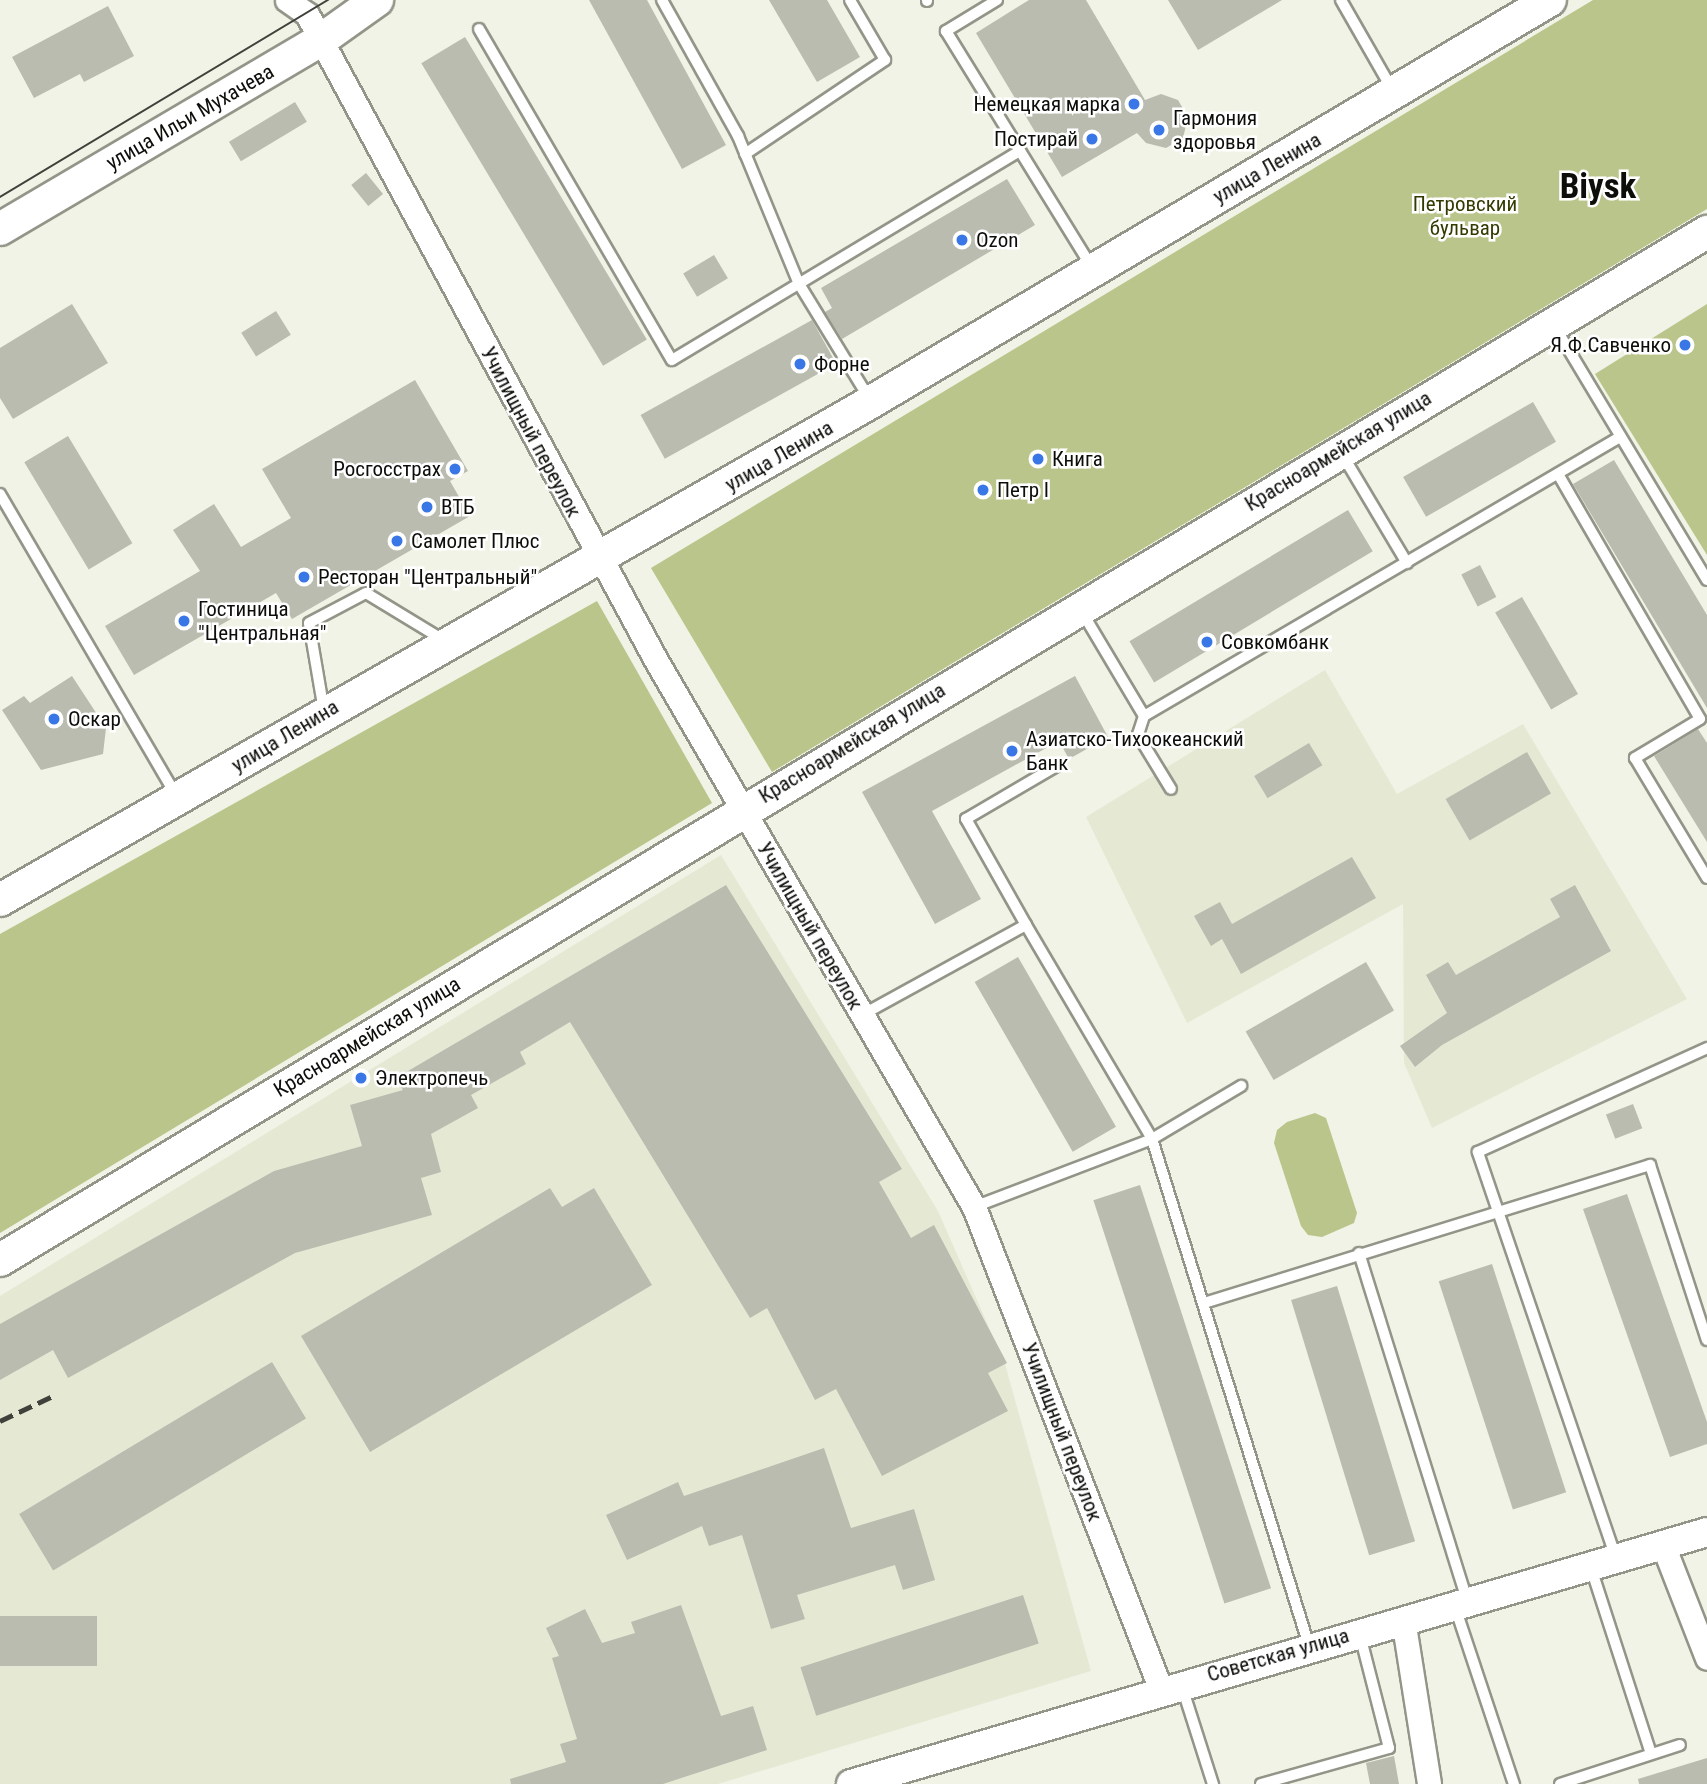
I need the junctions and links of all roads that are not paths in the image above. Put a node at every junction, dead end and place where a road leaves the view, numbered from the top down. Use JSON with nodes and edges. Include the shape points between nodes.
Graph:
{"nodes":[{"id":1,"x":287,"y":0,"type":"edge"},
{"id":2,"x":377,"y":0,"type":"edge"},
{"id":3,"x":662,"y":0,"type":"edge"},
{"id":4,"x":850,"y":0,"type":"edge"},
{"id":5,"x":997,"y":0,"type":"edge"},
{"id":6,"x":1341,"y":0,"type":"edge"},
{"id":7,"x":1550,"y":0,"type":"edge"},
{"id":8,"x":479,"y":29,"type":"dead end"},
{"id":9,"x":321,"y":40,"type":"junction"},
{"id":10,"x":1395,"y":94,"type":"junction"},
{"id":11,"x":1020,"y":150,"type":"junction"},
{"id":12,"x":745,"y":154,"type":"junction"},
{"id":13,"x":0,"y":229,"type":"edge"},
{"id":14,"x":1707,"y":232,"type":"edge"},
{"id":15,"x":1093,"y":268,"type":"junction"},
{"id":16,"x":799,"y":284,"type":"junction"},
{"id":17,"x":1554,"y":325,"type":"junction"},
{"id":18,"x":871,"y":402,"type":"junction"},
{"id":19,"x":1620,"y":437,"type":"junction"},
{"id":20,"x":1339,"y":449,"type":"junction"},
{"id":21,"x":1558,"y":474,"type":"junction"},
{"id":22,"x":0,"y":494,"type":"edge"},
{"id":23,"x":600,"y":559,"type":"junction"},
{"id":24,"x":1407,"y":563,"type":"junction"},
{"id":25,"x":1707,"y":580,"type":"edge"},
{"id":26,"x":1080,"y":607,"type":"junction"},
{"id":27,"x":447,"y":643,"type":"junction"},
{"id":28,"x":324,"y":712,"type":"junction"},
{"id":29,"x":1144,"y":716,"type":"junction"},
{"id":30,"x":1704,"y":717,"type":"edge"},
{"id":31,"x":1058,"y":765,"type":"dead end"},
{"id":32,"x":1171,"y":789,"type":"dead end"},
{"id":33,"x":178,"y":799,"type":"junction"},
{"id":34,"x":742,"y":808,"type":"junction"},
{"id":35,"x":1707,"y":878,"type":"edge"},
{"id":36,"x":0,"y":900,"type":"edge"},
{"id":37,"x":1026,"y":925,"type":"junction"},
{"id":38,"x":862,"y":1015,"type":"junction"},
{"id":39,"x":1707,"y":1048,"type":"edge"},
{"id":40,"x":1241,"y":1086,"type":"dead end"},
{"id":41,"x":1152,"y":1139,"type":"junction"},
{"id":42,"x":974,"y":1207,"type":"junction"},
{"id":43,"x":1500,"y":1211,"type":"junction"},
{"id":44,"x":1359,"y":1253,"type":"junction"},
{"id":45,"x":0,"y":1260,"type":"edge"},
{"id":46,"x":1204,"y":1303,"type":"junction"},
{"id":47,"x":1707,"y":1340,"type":"edge"},
{"id":48,"x":1707,"y":1532,"type":"edge"},
{"id":49,"x":1663,"y":1545,"type":"junction"},
{"id":50,"x":1603,"y":1562,"type":"junction"},
{"id":51,"x":1461,"y":1602,"type":"junction"},
{"id":52,"x":1403,"y":1619,"type":"junction"},
{"id":53,"x":1359,"y":1632,"type":"junction"},
{"id":54,"x":1309,"y":1646,"type":"junction"},
{"id":55,"x":1707,"y":1658,"type":"edge"},
{"id":56,"x":1171,"y":1687,"type":"junction"},
{"id":57,"x":1680,"y":1745,"type":"dead end"},
{"id":58,"x":1651,"y":1754,"type":"junction"},
{"id":59,"x":850,"y":1784,"type":"edge"},
{"id":60,"x":1213,"y":1784,"type":"edge"},
{"id":61,"x":1261,"y":1784,"type":"edge"},
{"id":62,"x":1429,"y":1784,"type":"edge"},
{"id":63,"x":1514,"y":1784,"type":"edge"},
{"id":64,"x":1560,"y":1784,"type":"edge"}],
"edges":[{"from":1,"to":9,"type":"street","name":"Училищный переулок","via":[[303,8]]},
{"from":2,"to":9,"type":"main road","name":"улица Ильи Мухачева"},
{"from":3,"to":12,"type":"lane"},
{"from":4,"to":12,"type":"lane","via":[[885,60]]},
{"from":5,"to":11,"type":"lane","via":[[946,31]]},
{"from":6,"to":10,"type":"lane"},
{"from":7,"to":10,"type":"main road","name":"улица Ленина"},
{"from":8,"to":16,"type":"lane","via":[[672,360]]},
{"from":9,"to":13,"type":"main road","name":"улица Ильи Мухачева"},
{"from":9,"to":23,"type":"street","name":"Училищный переулок"},
{"from":10,"to":15,"type":"main road","name":"улица Ленина"},
{"from":11,"to":15,"type":"lane"},
{"from":11,"to":16,"type":"lane"},
{"from":12,"to":16,"type":"lane"},
{"from":14,"to":17,"type":"main road","name":"Красноармейская улица"},
{"from":15,"to":18,"type":"main road","name":"улица Ленина"},
{"from":16,"to":18,"type":"lane"},
{"from":17,"to":19,"type":"lane"},
{"from":17,"to":20,"type":"main road","name":"Красноармейская улица"},
{"from":18,"to":23,"type":"main road","name":"улица Ленина"},
{"from":19,"to":21,"type":"lane"},
{"from":19,"to":25,"type":"lane"},
{"from":20,"to":24,"type":"lane"},
{"from":20,"to":26,"type":"main road","name":"Красноармейская улица"},
{"from":21,"to":24,"type":"lane"},
{"from":21,"to":30,"type":"lane"},
{"from":22,"to":33,"type":"lane"},
{"from":23,"to":27,"type":"main road","name":"улица Ленина"},
{"from":23,"to":34,"type":"street","name":"Училищный переулок"},
{"from":24,"to":29,"type":"lane"},
{"from":26,"to":29,"type":"lane"},
{"from":26,"to":34,"type":"main road","name":"Красноармейская улица"},
{"from":27,"to":28,"type":"main road","name":"улица Ленина"},
{"from":27,"to":28,"type":"lane","via":[[366,593],[309,623]]},
{"from":28,"to":33,"type":"main road","name":"улица Ленина"},
{"from":29,"to":32,"type":"lane","via":[[1138,735]]},
{"from":30,"to":35,"type":"lane","via":[[1635,758]]},
{"from":31,"to":37,"type":"lane","via":[[966,818]]},
{"from":33,"to":36,"type":"main road","name":"улица Ленина"},
{"from":34,"to":38,"type":"street","name":"Училищный переулок"},
{"from":34,"to":45,"type":"main road","name":"Красноармейская улица"},
{"from":37,"to":38,"type":"lane"},
{"from":37,"to":41,"type":"lane"},
{"from":38,"to":42,"type":"street","name":"Училищный переулок"},
{"from":39,"to":43,"type":"lane","via":[[1478,1152]]},
{"from":40,"to":41,"type":"lane"},
{"from":41,"to":42,"type":"lane"},
{"from":41,"to":46,"type":"lane"},
{"from":42,"to":56,"type":"street","name":"Училищный переулок"},
{"from":43,"to":44,"type":"lane"},
{"from":43,"to":47,"type":"lane","via":[[1650,1164]]},
{"from":43,"to":50,"type":"lane"},
{"from":44,"to":46,"type":"lane"},
{"from":44,"to":51,"type":"lane"},
{"from":46,"to":54,"type":"lane"},
{"from":48,"to":49,"type":"street","name":"Советская улица"},
{"from":49,"to":50,"type":"street","name":"Советская улица"},
{"from":49,"to":55,"type":"street"},
{"from":50,"to":51,"type":"street","name":"Советская улица"},
{"from":50,"to":58,"type":"lane"},
{"from":51,"to":52,"type":"street","name":"Советская улица"},
{"from":51,"to":63,"type":"lane"},
{"from":52,"to":53,"type":"street","name":"Советская улица"},
{"from":52,"to":62,"type":"street"},
{"from":53,"to":54,"type":"street","name":"Советская улица"},
{"from":53,"to":61,"type":"lane","via":[[1389,1748]]},
{"from":54,"to":56,"type":"street","name":"Советская улица"},
{"from":56,"to":59,"type":"street","name":"Советская улица"},
{"from":56,"to":60,"type":"lane"},
{"from":57,"to":58,"type":"lane"},
{"from":58,"to":64,"type":"lane"}]}
